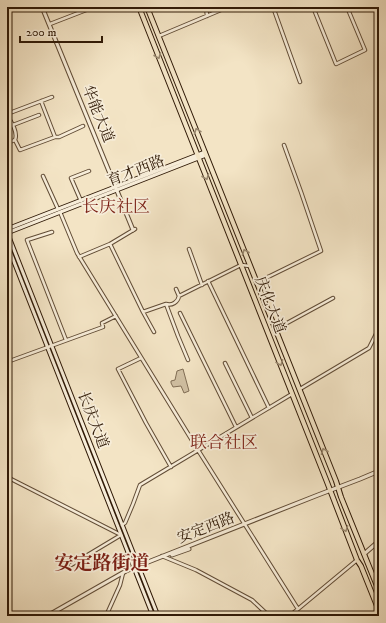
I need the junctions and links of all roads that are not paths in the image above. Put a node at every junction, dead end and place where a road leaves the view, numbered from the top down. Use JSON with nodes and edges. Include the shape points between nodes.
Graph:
{"nodes":[{"id":1,"x":43,"y":7,"type":"edge"},
{"id":2,"x":94,"y":7,"type":"edge"},
{"id":3,"x":139,"y":7,"type":"edge"},
{"id":4,"x":147,"y":7,"type":"edge"},
{"id":5,"x":206,"y":7,"type":"edge"},
{"id":6,"x":228,"y":7,"type":"edge"},
{"id":7,"x":273,"y":7,"type":"edge"},
{"id":8,"x":313,"y":7,"type":"edge"},
{"id":9,"x":347,"y":7,"type":"edge"},
{"id":10,"x":206,"y":16,"type":"junction"},
{"id":11,"x":50,"y":24,"type":"junction"},
{"id":12,"x":159,"y":36,"type":"junction"},
{"id":13,"x":300,"y":82,"type":"dead end"},
{"id":14,"x":52,"y":97,"type":"dead end"},
{"id":15,"x":41,"y":101,"type":"junction"},
{"id":16,"x":7,"y":115,"type":"edge"},
{"id":17,"x":39,"y":115,"type":"dead end"},
{"id":18,"x":13,"y":125,"type":"junction"},
{"id":19,"x":83,"y":126,"type":"dead end"},
{"id":20,"x":55,"y":137,"type":"junction"},
{"id":21,"x":15,"y":140,"type":"junction"},
{"id":22,"x":7,"y":143,"type":"edge"},
{"id":23,"x":284,"y":145,"type":"dead end"},
{"id":24,"x":206,"y":154,"type":"junction"},
{"id":25,"x":198,"y":157,"type":"junction"},
{"id":26,"x":89,"y":171,"type":"dead end"},
{"id":27,"x":43,"y":176,"type":"dead end"},
{"id":28,"x":117,"y":188,"type":"junction"},
{"id":29,"x":80,"y":201,"type":"junction"},
{"id":30,"x":59,"y":211,"type":"junction"},
{"id":31,"x":134,"y":229,"type":"joint"},
{"id":32,"x":7,"y":231,"type":"edge"},
{"id":33,"x":52,"y":232,"type":"dead end"},
{"id":34,"x":7,"y":244,"type":"edge"},
{"id":35,"x":110,"y":244,"type":"junction"},
{"id":36,"x":189,"y":249,"type":"dead end"},
{"id":37,"x":79,"y":257,"type":"junction"},
{"id":38,"x":241,"y":266,"type":"junction"},
{"id":39,"x":250,"y":266,"type":"junction"},
{"id":40,"x":208,"y":282,"type":"junction"},
{"id":41,"x":256,"y":282,"type":"junction"},
{"id":42,"x":202,"y":285,"type":"junction"},
{"id":43,"x":176,"y":289,"type":"dead end"},
{"id":44,"x":179,"y":296,"type":"junction"},
{"id":45,"x":334,"y":298,"type":"dead end"},
{"id":46,"x":166,"y":304,"type":"junction"},
{"id":47,"x":143,"y":312,"type":"junction"},
{"id":48,"x":180,"y":314,"type":"dead end"},
{"id":49,"x":116,"y":316,"type":"junction"},
{"id":50,"x":379,"y":328,"type":"edge"},
{"id":51,"x":276,"y":330,"type":"junction"},
{"id":52,"x":154,"y":332,"type":"dead end"},
{"id":53,"x":66,"y":340,"type":"junction"},
{"id":54,"x":52,"y":345,"type":"junction"},
{"id":55,"x":48,"y":347,"type":"junction"},
{"id":56,"x":141,"y":358,"type":"junction"},
{"id":57,"x":188,"y":360,"type":"dead end"},
{"id":58,"x":7,"y":362,"type":"edge"},
{"id":59,"x":225,"y":363,"type":"dead end"},
{"id":60,"x":299,"y":390,"type":"junction"},
{"id":61,"x":292,"y":394,"type":"junction"},
{"id":62,"x":269,"y":408,"type":"junction"},
{"id":63,"x":252,"y":418,"type":"junction"},
{"id":64,"x":236,"y":427,"type":"junction"},
{"id":65,"x":198,"y":450,"type":"junction"},
{"id":66,"x":170,"y":467,"type":"junction"},
{"id":67,"x":379,"y":472,"type":"edge"},
{"id":68,"x":7,"y":477,"type":"edge"},
{"id":69,"x":338,"y":489,"type":"junction"},
{"id":70,"x":331,"y":491,"type":"junction"},
{"id":71,"x":122,"y":525,"type":"junction"},
{"id":72,"x":245,"y":525,"type":"junction"},
{"id":73,"x":122,"y":535,"type":"junction"},
{"id":74,"x":379,"y":541,"type":"edge"},
{"id":75,"x":364,"y":554,"type":"junction"},
{"id":76,"x":164,"y":557,"type":"junction"},
{"id":77,"x":357,"y":560,"type":"junction"},
{"id":78,"x":71,"y":565,"type":"dead end"},
{"id":79,"x":139,"y":567,"type":"junction"},
{"id":80,"x":135,"y":569,"type":"junction"},
{"id":81,"x":123,"y":575,"type":"junction"},
{"id":82,"x":379,"y":591,"type":"edge"},
{"id":83,"x":298,"y":609,"type":"junction"},
{"id":84,"x":379,"y":611,"type":"edge"},
{"id":85,"x":108,"y":612,"type":"junction"},
{"id":86,"x":47,"y":616,"type":"edge"},
{"id":87,"x":51,"y":616,"type":"edge"},
{"id":88,"x":101,"y":616,"type":"edge"},
{"id":89,"x":106,"y":616,"type":"edge"},
{"id":90,"x":154,"y":616,"type":"edge"},
{"id":91,"x":158,"y":616,"type":"edge"},
{"id":92,"x":269,"y":616,"type":"edge"},
{"id":93,"x":292,"y":616,"type":"edge"}],
"edges":[{"from":1,"to":11,"type":"main road","name":"华能大道"},
{"from":1,"to":28,"type":"main road","name":"华能大道"},
{"from":2,"to":11,"type":"street"},
{"from":3,"to":25,"type":"highway","name":"庆化大道","one_way":true},
{"from":4,"to":12,"type":"highway","name":"庆化大道"},
{"from":5,"to":10,"type":"street"},
{"from":6,"to":10,"type":"street"},
{"from":7,"to":13,"type":"street"},
{"from":8,"to":9,"type":"street","via":[[336,64],[365,50]]},
{"from":10,"to":12,"type":"street"},
{"from":11,"to":28,"type":"main road","name":"华能大道"},
{"from":24,"to":12,"type":"highway","name":"庆化大道","one_way":true},
{"from":14,"to":15,"type":"street"},
{"from":15,"to":16,"type":"street"},
{"from":15,"to":20,"type":"street"},
{"from":16,"to":18,"type":"street"},
{"from":17,"to":18,"type":"street"},
{"from":18,"to":21,"type":"street","via":[[17,135]]},
{"from":19,"to":20,"type":"street"},
{"from":20,"to":21,"type":"street","via":[[20,150]]},
{"from":21,"to":22,"type":"street"},
{"from":23,"to":41,"type":"street","via":[[321,251]]},
{"from":24,"to":25,"type":"main road","name":"育才西路"},
{"from":39,"to":24,"type":"highway","name":"庆化大道","one_way":true},
{"from":25,"to":28,"type":"main road","name":"育才西路"},
{"from":25,"to":38,"type":"highway","name":"庆化大道","one_way":true},
{"from":26,"to":29,"type":"street","via":[[71,178]]},
{"from":27,"to":30,"type":"street"},
{"from":28,"to":29,"type":"main road","name":"育才西路"},
{"from":28,"to":30,"type":"main road","name":"育才西路"},
{"from":28,"to":31,"type":"main road","name":"华能大道"},
{"from":29,"to":30,"type":"main road","name":"育才西路"},
{"from":30,"to":32,"type":"main road","name":"育才西路"},
{"from":30,"to":37,"type":"street"},
{"from":31,"to":35,"type":"street"},
{"from":32,"to":54,"type":"main road","name":"长庆大道"},
{"from":33,"to":53,"type":"street","via":[[27,240]]},
{"from":34,"to":55,"type":"main road","name":"长庆大道"},
{"from":35,"to":37,"type":"street"},
{"from":35,"to":47,"type":"street"},
{"from":36,"to":42,"type":"street"},
{"from":37,"to":49,"type":"street"},
{"from":38,"to":39,"type":"street"},
{"from":38,"to":40,"type":"street"},
{"from":38,"to":61,"type":"highway","name":"庆化大道","one_way":true},
{"from":39,"to":41,"type":"highway","name":"庆化大道"},
{"from":40,"to":42,"type":"street"},
{"from":40,"to":62,"type":"street"},
{"from":41,"to":51,"type":"highway","name":"庆化大道"},
{"from":42,"to":44,"type":"street"},
{"from":43,"to":44,"type":"street"},
{"from":44,"to":46,"type":"street","via":[[175,302]]},
{"from":45,"to":51,"type":"street"},
{"from":46,"to":47,"type":"street"},
{"from":46,"to":57,"type":"street"},
{"from":47,"to":52,"type":"street"},
{"from":48,"to":64,"type":"street"},
{"from":49,"to":53,"type":"street","via":[[102,323],[103,327]]},
{"from":49,"to":56,"type":"street"},
{"from":50,"to":60,"type":"street","via":[[370,348]]},
{"from":51,"to":60,"type":"highway","name":"庆化大道"},
{"from":53,"to":54,"type":"street"},
{"from":54,"to":55,"type":"street"},
{"from":54,"to":71,"type":"main road","name":"长庆大道"},
{"from":55,"to":58,"type":"street"},
{"from":55,"to":73,"type":"main road","name":"长庆大道"},
{"from":56,"to":65,"type":"street"},
{"from":56,"to":66,"type":"street","via":[[118,369]]},
{"from":59,"to":63,"type":"street"},
{"from":69,"to":60,"type":"highway","name":"庆化大道","one_way":true},
{"from":61,"to":62,"type":"street"},
{"from":61,"to":70,"type":"highway","name":"庆化大道"},
{"from":62,"to":63,"type":"street"},
{"from":63,"to":64,"type":"street"},
{"from":64,"to":65,"type":"street"},
{"from":65,"to":66,"type":"street"},
{"from":65,"to":72,"type":"street"},
{"from":66,"to":71,"type":"street","via":[[140,485],[128,517]]},
{"from":67,"to":69,"type":"main road","name":"安定西路"},
{"from":68,"to":73,"type":"street"},
{"from":69,"to":70,"type":"main road","name":"安定西路"},
{"from":69,"to":75,"type":"highway","name":"庆化大道"},
{"from":70,"to":72,"type":"main road","name":"安定西路"},
{"from":70,"to":77,"type":"highway","name":"庆化大道","one_way":true},
{"from":71,"to":79,"type":"main road","name":"长庆大道"},
{"from":72,"to":76,"type":"main road","name":"安定西路"},
{"from":72,"to":83,"type":"street"},
{"from":73,"to":78,"type":"street"},
{"from":73,"to":80,"type":"main road","name":"长庆大道"},
{"from":74,"to":75,"type":"main road"},
{"from":75,"to":82,"type":"highway","name":"庆化大道"},
{"from":76,"to":79,"type":"main road","name":"安定西路"},
{"from":76,"to":92,"type":"street","via":[[196,570],[252,600]]},
{"from":77,"to":83,"type":"street"},
{"from":77,"to":84,"type":"highway","name":"庆化大道"},
{"from":79,"to":80,"type":"main road","name":"安定西路"},
{"from":79,"to":91,"type":"main road","name":"长庆大道"},
{"from":80,"to":81,"type":"main road","name":"安定西路"},
{"from":80,"to":90,"type":"main road","name":"长庆大道"},
{"from":81,"to":85,"type":"street"},
{"from":81,"to":86,"type":"main road","name":"安定西路"},
{"from":81,"to":87,"type":"main road","name":"安定西路"},
{"from":83,"to":93,"type":"street"},
{"from":85,"to":88,"type":"street"},
{"from":85,"to":89,"type":"street"}]}
